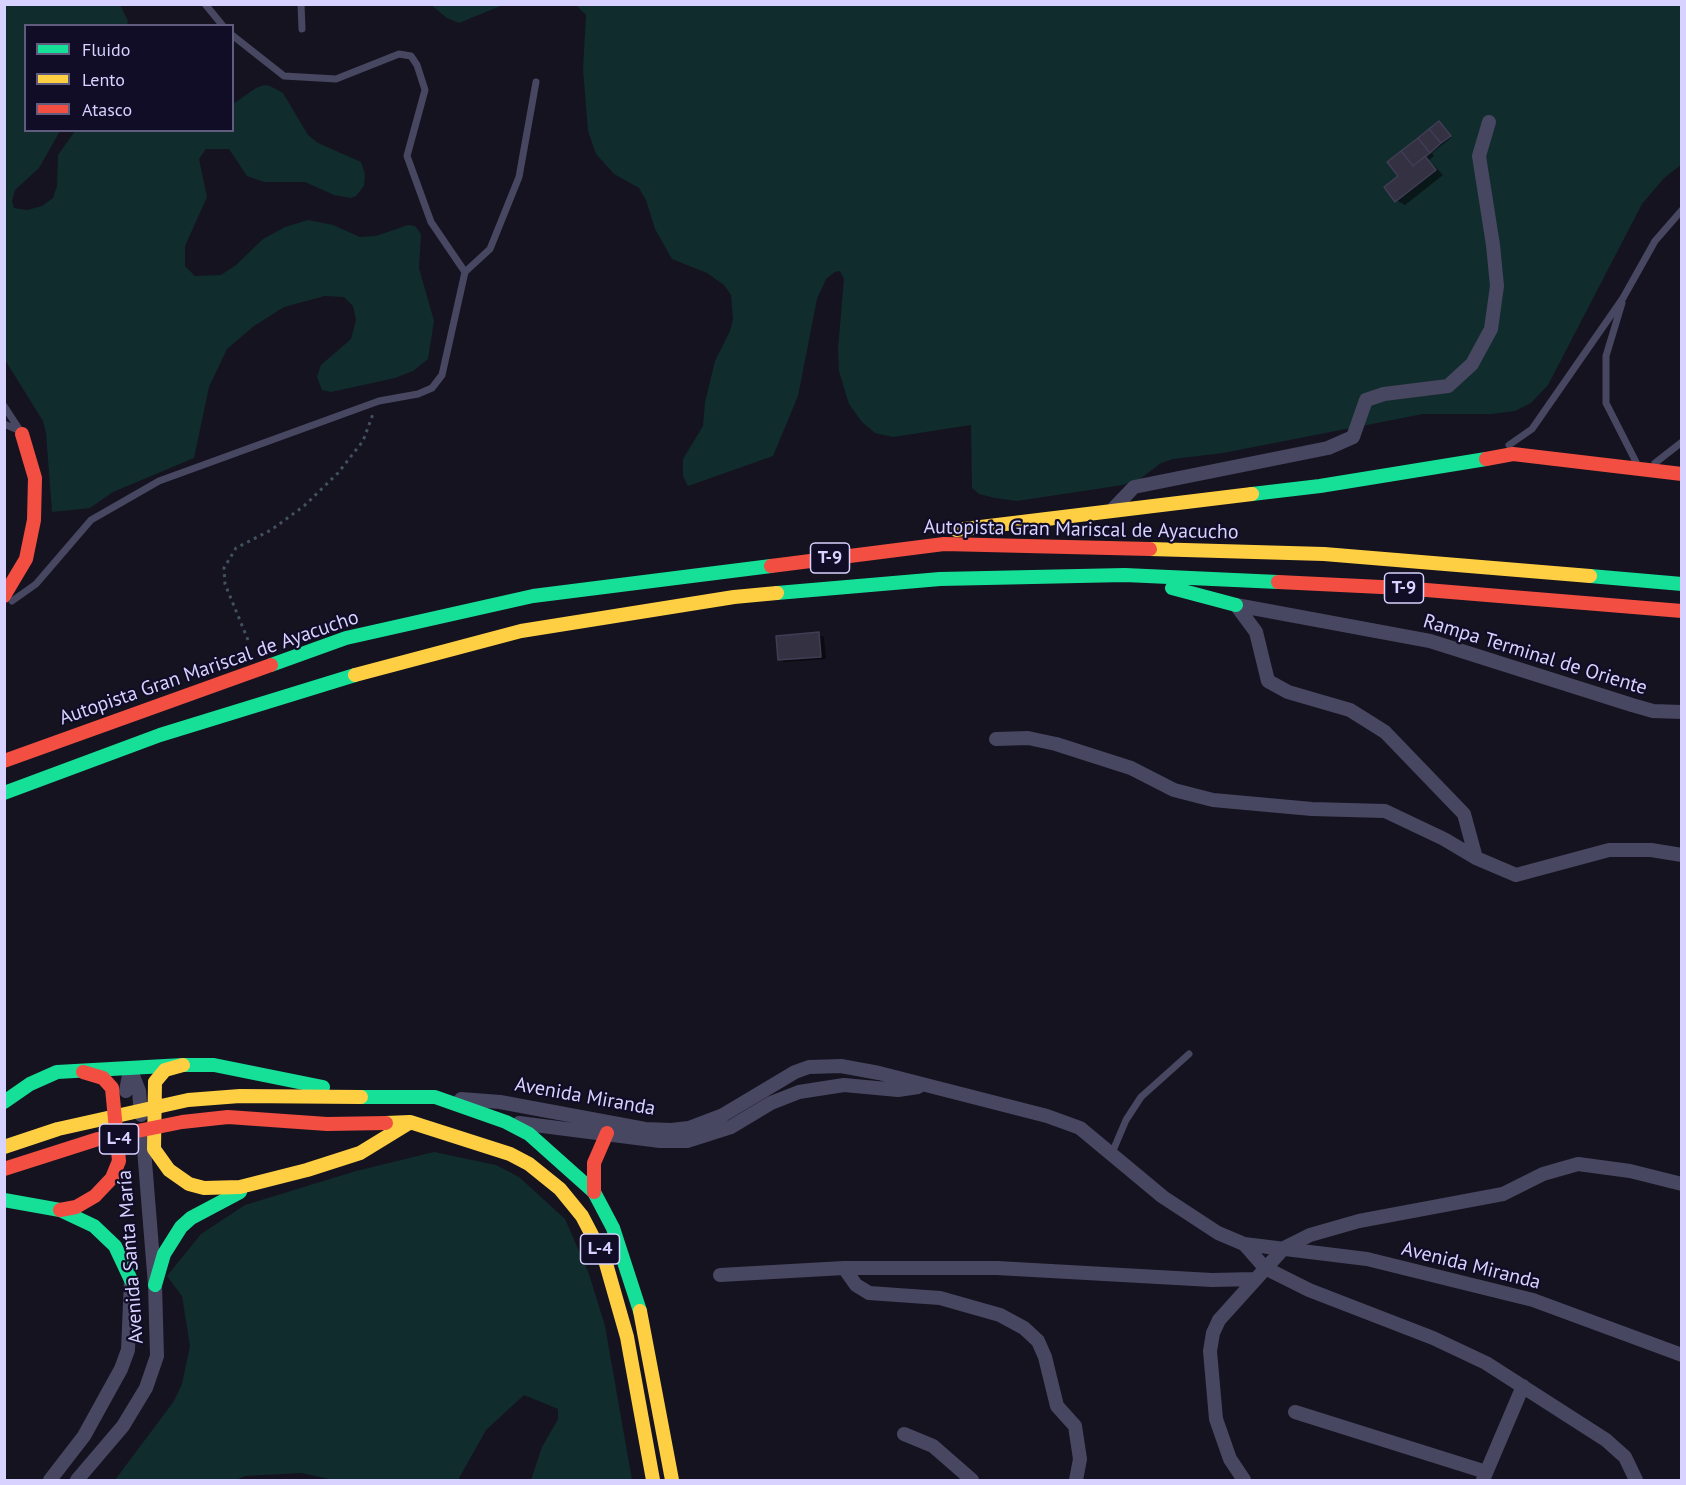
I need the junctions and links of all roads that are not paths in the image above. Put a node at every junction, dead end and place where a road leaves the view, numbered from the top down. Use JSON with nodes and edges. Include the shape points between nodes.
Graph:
{"nodes":[{"id":1,"x":205,"y":4,"type":"edge"},
{"id":2,"x":301,"y":4,"type":"edge"},
{"id":3,"x":221,"y":24,"type":"edge"},
{"id":4,"x":302,"y":29,"type":"dead end"},
{"id":5,"x":234,"y":37,"type":"edge"},
{"id":6,"x":536,"y":82,"type":"dead end"},
{"id":7,"x":1489,"y":122,"type":"dead end"},
{"id":8,"x":1682,"y":210,"type":"edge"},
{"id":9,"x":465,"y":272,"type":"junction"},
{"id":10,"x":1623,"y":297,"type":"junction"},
{"id":11,"x":4,"y":406,"type":"edge"},
{"id":12,"x":4,"y":424,"type":"edge"},
{"id":13,"x":22,"y":434,"type":"junction"},
{"id":14,"x":1682,"y":442,"type":"edge"},
{"id":15,"x":1476,"y":460,"type":"junction"},
{"id":16,"x":1643,"y":469,"type":"junction"},
{"id":17,"x":1682,"y":474,"type":"edge"},
{"id":18,"x":1111,"y":510,"type":"junction"},
{"id":19,"x":836,"y":558,"type":"junction"},
{"id":20,"x":1125,"y":575,"type":"junction"},
{"id":21,"x":1682,"y":584,"type":"edge"},
{"id":22,"x":4,"y":596,"type":"edge"},
{"id":23,"x":4,"y":605,"type":"edge"},
{"id":24,"x":1236,"y":605,"type":"junction"},
{"id":25,"x":1682,"y":611,"type":"edge"},
{"id":26,"x":1682,"y":712,"type":"edge"},
{"id":27,"x":996,"y":739,"type":"dead end"},
{"id":28,"x":4,"y":761,"type":"edge"},
{"id":29,"x":4,"y":793,"type":"edge"},
{"id":30,"x":1682,"y":855,"type":"edge"},
{"id":31,"x":1476,"y":858,"type":"junction"},
{"id":32,"x":1189,"y":1054,"type":"dead end"},
{"id":33,"x":183,"y":1065,"type":"junction"},
{"id":34,"x":130,"y":1068,"type":"junction"},
{"id":35,"x":66,"y":1070,"type":"junction"},
{"id":36,"x":926,"y":1086,"type":"junction"},
{"id":37,"x":126,"y":1092,"type":"dead end"},
{"id":38,"x":371,"y":1098,"type":"junction"},
{"id":39,"x":435,"y":1098,"type":"junction"},
{"id":40,"x":4,"y":1102,"type":"edge"},
{"id":41,"x":410,"y":1122,"type":"junction"},
{"id":42,"x":506,"y":1122,"type":"junction"},
{"id":43,"x":607,"y":1133,"type":"junction"},
{"id":44,"x":4,"y":1147,"type":"edge"},
{"id":45,"x":1112,"y":1153,"type":"junction"},
{"id":46,"x":4,"y":1169,"type":"edge"},
{"id":47,"x":259,"y":1183,"type":"junction"},
{"id":48,"x":1682,"y":1184,"type":"edge"},
{"id":49,"x":594,"y":1192,"type":"junction"},
{"id":50,"x":4,"y":1200,"type":"edge"},
{"id":51,"x":60,"y":1210,"type":"junction"},
{"id":52,"x":1244,"y":1244,"type":"junction"},
{"id":53,"x":1284,"y":1248,"type":"junction"},
{"id":54,"x":1265,"y":1268,"type":"junction"},
{"id":55,"x":844,"y":1269,"type":"junction"},
{"id":56,"x":720,"y":1275,"type":"dead end"},
{"id":57,"x":1255,"y":1279,"type":"junction"},
{"id":58,"x":131,"y":1280,"type":"joint"},
{"id":59,"x":155,"y":1285,"type":"junction"},
{"id":60,"x":1682,"y":1355,"type":"edge"},
{"id":61,"x":1523,"y":1386,"type":"junction"},
{"id":62,"x":1295,"y":1412,"type":"dead end"},
{"id":63,"x":904,"y":1434,"type":"dead end"},
{"id":64,"x":1484,"y":1476,"type":"edge"},
{"id":65,"x":50,"y":1480,"type":"edge"},
{"id":66,"x":77,"y":1480,"type":"edge"},
{"id":67,"x":653,"y":1480,"type":"edge"},
{"id":68,"x":672,"y":1480,"type":"edge"},
{"id":69,"x":972,"y":1480,"type":"edge"},
{"id":70,"x":1076,"y":1480,"type":"edge"},
{"id":71,"x":1245,"y":1480,"type":"edge"},
{"id":72,"x":1636,"y":1480,"type":"edge"}],
"edges":[{"from":1,"to":3,"type":"lane"},
{"from":2,"to":4,"type":"lane"},
{"from":5,"to":9,"type":"lane","via":[[284,76],[336,78],[399,54],[411,56],[425,90],[407,156],[431,222]]},
{"from":6,"to":9,"type":"lane","via":[[519,177],[490,249]]},
{"from":7,"to":18,"type":"street","via":[[1479,156],[1497,286],[1491,329],[1472,364],[1449,386],[1366,400],[1353,436],[1328,447],[1134,487]]},
{"from":8,"to":10,"type":"lane","via":[[1655,241]]},
{"from":9,"to":23,"type":"lane","via":[[442,375],[432,388],[379,401],[159,481],[92,520],[36,584]]},
{"from":10,"to":15,"type":"lane","via":[[1532,429],[1514,443]]},
{"from":10,"to":16,"type":"lane","via":[[1606,356],[1606,404],[1618,432]]},
{"from":11,"to":13,"type":"lane"},
{"from":12,"to":13,"type":"lane"},
{"from":13,"to":22,"type":"main road","via":[[35,478],[34,520],[26,559]]},
{"from":14,"to":16,"type":"lane"},
{"from":15,"to":16,"type":"main road","via":[[1513,454]]},
{"from":15,"to":18,"type":"main road","via":[[1320,486]]},
{"from":16,"to":17,"type":"main road"},
{"from":18,"to":19,"type":"main road","via":[[1023,524],[925,533]]},
{"from":19,"to":21,"type":"main road","name":"Autopista Gran Mariscal de Ayacucho","number":"T-9","via":[[944,544],[1324,554]]},
{"from":19,"to":28,"type":"main road","name":"Autopista Gran Mariscal de Ayacucho","number":"T-9","via":[[533,596],[346,638]]},
{"from":20,"to":24,"type":"main road"},
{"from":20,"to":25,"type":"main road","number":"T-9","via":[[1402,588]]},
{"from":20,"to":29,"type":"main road","number":"T-9","via":[[940,579],[734,597],[521,631],[350,676],[160,735]]},
{"from":24,"to":26,"type":"street","name":"Rampa Terminal de Oriente","via":[[1431,641],[1653,711]]},
{"from":24,"to":31,"type":"street","via":[[1256,632],[1268,681],[1288,692],[1350,710],[1385,732],[1464,814]]},
{"from":27,"to":31,"type":"street","via":[[1028,738],[1056,744],[1131,768],[1174,790],[1213,800],[1386,811]]},
{"from":30,"to":31,"type":"street","via":[[1609,850],[1516,875]]},
{"from":32,"to":45,"type":"lane","via":[[1141,1097]]},
{"from":33,"to":34,"type":"main road","number":"L-4"},
{"from":33,"to":38,"type":"main road","number":"L-4","via":[[214,1065]]},
{"from":33,"to":47,"type":"main road","number":"L-4","via":[[165,1070],[155,1082],[154,1149],[169,1170],[189,1184],[222,1189]]},
{"from":34,"to":35,"type":"main road","number":"L-4"},
{"from":34,"to":37,"type":"street"},
{"from":34,"to":59,"type":"street","name":"Avenida Santa María","via":[[139,1091]]},
{"from":35,"to":40,"type":"main road","number":"L-4","via":[[48,1074]]},
{"from":35,"to":51,"type":"main road","number":"L-4","via":[[94,1073],[112,1088],[120,1153],[112,1178],[101,1190],[83,1204]]},
{"from":36,"to":39,"type":"street","name":"Avenida Miranda","via":[[859,1069],[809,1067],[723,1115],[689,1128],[670,1130],[645,1129],[500,1102]]},
{"from":36,"to":43,"type":"street","name":"Avenida Miranda","via":[[898,1090],[844,1085],[809,1090],[771,1102],[731,1127],[687,1141]]},
{"from":36,"to":45,"type":"street","name":"Avenida Miranda","via":[[1047,1116],[1080,1128]]},
{"from":38,"to":39,"type":"main road","number":"L-4"},
{"from":38,"to":44,"type":"main road","number":"L-4","via":[[240,1096],[189,1100],[58,1129]]},
{"from":39,"to":42,"type":"main road","number":"L-4"},
{"from":41,"to":42,"type":"main road"},
{"from":41,"to":46,"type":"main road","number":"L-4","via":[[327,1124],[228,1117],[142,1130],[61,1149]]},
{"from":41,"to":47,"type":"main road","number":"L-4","via":[[360,1153]]},
{"from":41,"to":67,"type":"main road","number":"L-4","via":[[491,1146],[529,1164],[560,1189],[582,1215],[605,1260],[627,1337]]},
{"from":42,"to":43,"type":"street","name":"Avenida Miranda"},
{"from":42,"to":49,"type":"main road","number":"L-4","via":[[540,1143]]},
{"from":43,"to":49,"type":"main road","via":[[594,1163]]},
{"from":45,"to":52,"type":"street","name":"Avenida Miranda","via":[[1163,1197],[1218,1233]]},
{"from":47,"to":59,"type":"main road","number":"L-4","via":[[191,1218],[172,1238]]},
{"from":48,"to":53,"type":"street","via":[[1593,1164],[1564,1166],[1503,1194],[1359,1221],[1310,1235]]},
{"from":49,"to":68,"type":"main road","number":"L-4","via":[[613,1228],[640,1310]]},
{"from":50,"to":51,"type":"main road","number":"L-4"},
{"from":51,"to":58,"type":"main road","via":[[108,1237]]},
{"from":52,"to":53,"type":"street","name":"Avenida Miranda"},
{"from":52,"to":54,"type":"street","name":"Avenida Miranda"},
{"from":53,"to":54,"type":"street"},
{"from":53,"to":60,"type":"street","name":"Avenida Miranda","via":[[1367,1259],[1533,1300]]},
{"from":54,"to":57,"type":"street"},
{"from":54,"to":61,"type":"street","name":"Avenida Miranda","via":[[1309,1290],[1433,1338]]},
{"from":55,"to":56,"type":"street"},
{"from":55,"to":57,"type":"street","via":[[1017,1268]]},
{"from":55,"to":70,"type":"street","via":[[856,1285],[869,1293],[940,1298],[979,1308],[1024,1328],[1038,1341],[1058,1406],[1075,1426],[1080,1459]]},
{"from":57,"to":71,"type":"street","via":[[1219,1320],[1210,1351],[1216,1419],[1230,1459]]},
{"from":58,"to":65,"type":"street","name":"Avenida Santa María","via":[[128,1350],[121,1370],[84,1436]]},
{"from":59,"to":66,"type":"street","name":"Avenida Santa María","via":[[158,1340],[153,1372],[123,1426]]},
{"from":61,"to":64,"type":"street"},
{"from":61,"to":72,"type":"street","name":"Avenida Miranda","via":[[1606,1440],[1625,1457]]},
{"from":62,"to":64,"type":"street"},
{"from":63,"to":69,"type":"street","via":[[933,1446]]}]}
